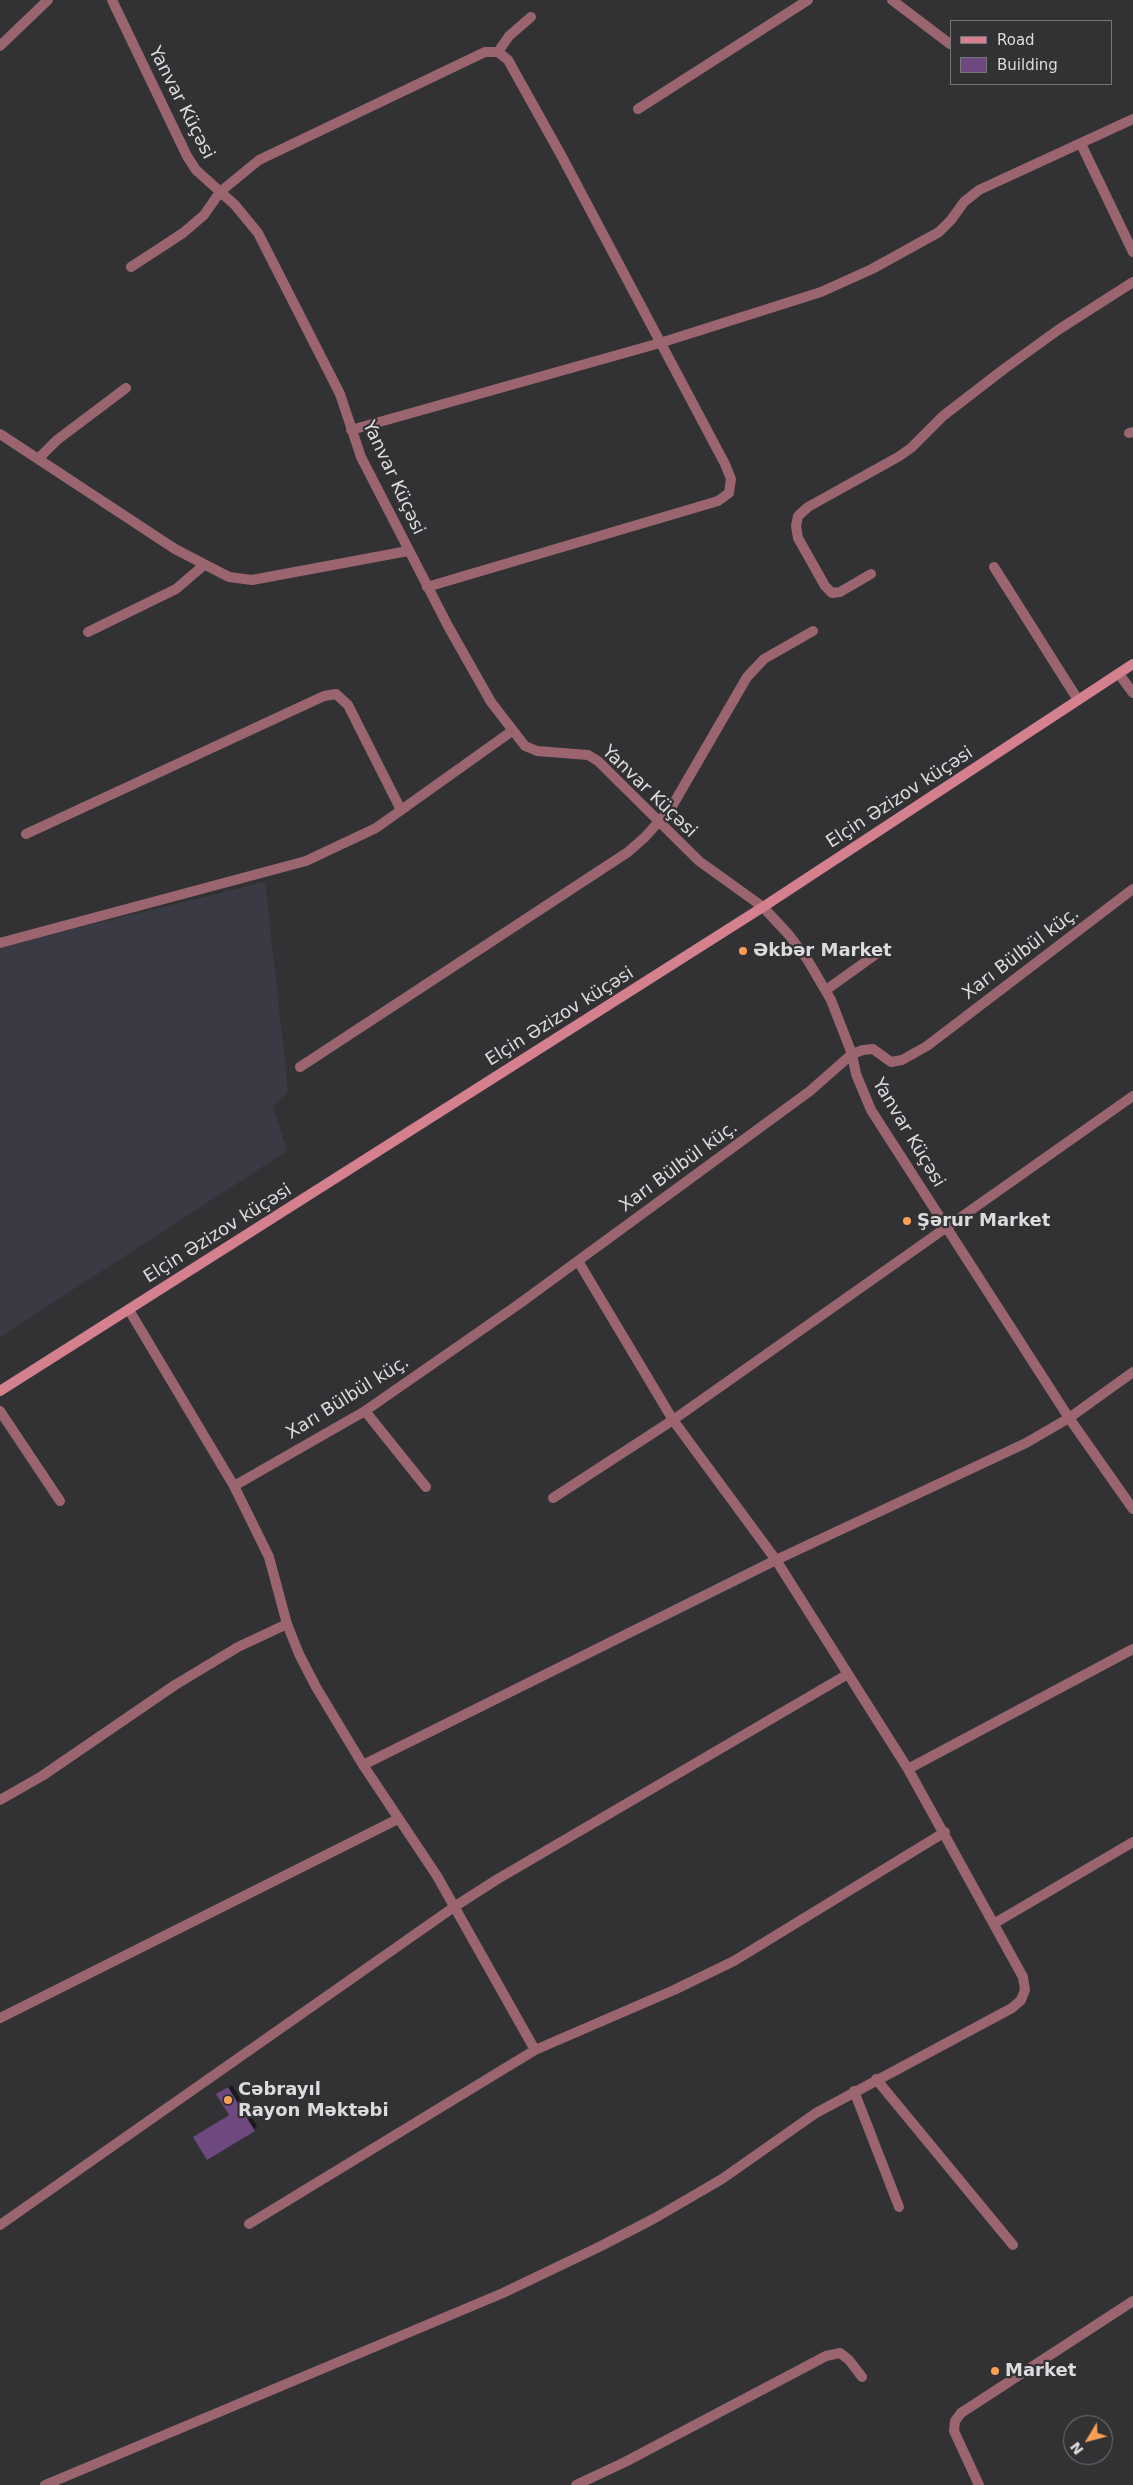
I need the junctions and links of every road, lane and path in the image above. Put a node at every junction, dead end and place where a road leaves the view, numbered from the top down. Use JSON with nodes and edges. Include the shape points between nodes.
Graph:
{"nodes":[{"id":1,"x":48,"y":0,"type":"edge"},
{"id":2,"x":112,"y":0,"type":"edge"},
{"id":3,"x":808,"y":0,"type":"edge"},
{"id":4,"x":892,"y":0,"type":"edge"},
{"id":5,"x":531,"y":17,"type":"dead end"},
{"id":6,"x":950,"y":44,"type":"dead end"},
{"id":7,"x":0,"y":46,"type":"edge"},
{"id":8,"x":498,"y":52,"type":"junction"},
{"id":9,"x":638,"y":109,"type":"dead end"},
{"id":10,"x":1133,"y":119,"type":"edge"},
{"id":11,"x":1081,"y":144,"type":"junction"},
{"id":12,"x":220,"y":192,"type":"junction"},
{"id":13,"x":1133,"y":252,"type":"edge"},
{"id":14,"x":130,"y":268,"type":"dead end"},
{"id":15,"x":1133,"y":282,"type":"edge"},
{"id":16,"x":660,"y":343,"type":"junction"},
{"id":17,"x":126,"y":388,"type":"dead end"},
{"id":18,"x":351,"y":430,"type":"junction"},
{"id":19,"x":0,"y":434,"type":"edge"},
{"id":20,"x":40,"y":458,"type":"junction"},
{"id":21,"x":408,"y":552,"type":"junction"},
{"id":22,"x":204,"y":565,"type":"junction"},
{"id":23,"x":994,"y":567,"type":"dead end"},
{"id":24,"x":871,"y":574,"type":"dead end"},
{"id":25,"x":427,"y":587,"type":"junction"},
{"id":26,"x":813,"y":631,"type":"dead end"},
{"id":27,"x":88,"y":632,"type":"dead end"},
{"id":28,"x":1133,"y":664,"type":"edge"},
{"id":29,"x":1119,"y":674,"type":"junction"},
{"id":30,"x":1133,"y":693,"type":"edge"},
{"id":31,"x":1078,"y":700,"type":"junction"},
{"id":32,"x":512,"y":731,"type":"junction"},
{"id":33,"x":401,"y":810,"type":"junction"},
{"id":34,"x":659,"y":824,"type":"junction"},
{"id":35,"x":26,"y":834,"type":"dead end"},
{"id":36,"x":1133,"y":889,"type":"edge"},
{"id":37,"x":763,"y":907,"type":"junction"},
{"id":38,"x":0,"y":943,"type":"edge"},
{"id":39,"x":879,"y":952,"type":"dead end"},
{"id":40,"x":826,"y":990,"type":"junction"},
{"id":41,"x":852,"y":1054,"type":"junction"},
{"id":42,"x":300,"y":1067,"type":"dead end"},
{"id":43,"x":1133,"y":1096,"type":"edge"},
{"id":44,"x":946,"y":1227,"type":"junction"},
{"id":45,"x":578,"y":1261,"type":"junction"},
{"id":46,"x":129,"y":1310,"type":"junction"},
{"id":47,"x":1133,"y":1372,"type":"edge"},
{"id":48,"x":0,"y":1391,"type":"edge"},
{"id":49,"x":0,"y":1411,"type":"edge"},
{"id":50,"x":365,"y":1411,"type":"junction"},
{"id":51,"x":1069,"y":1418,"type":"junction"},
{"id":52,"x":673,"y":1420,"type":"junction"},
{"id":53,"x":234,"y":1486,"type":"junction"},
{"id":54,"x":426,"y":1487,"type":"dead end"},
{"id":55,"x":553,"y":1498,"type":"dead end"},
{"id":56,"x":60,"y":1501,"type":"dead end"},
{"id":57,"x":1133,"y":1508,"type":"edge"},
{"id":58,"x":776,"y":1560,"type":"junction"},
{"id":59,"x":287,"y":1624,"type":"junction"},
{"id":60,"x":1133,"y":1649,"type":"edge"},
{"id":61,"x":848,"y":1674,"type":"junction"},
{"id":62,"x":363,"y":1765,"type":"junction"},
{"id":63,"x":908,"y":1770,"type":"junction"},
{"id":64,"x":0,"y":1800,"type":"edge"},
{"id":65,"x":398,"y":1818,"type":"junction"},
{"id":66,"x":945,"y":1832,"type":"junction"},
{"id":67,"x":1133,"y":1842,"type":"edge"},
{"id":68,"x":454,"y":1907,"type":"junction"},
{"id":69,"x":994,"y":1923,"type":"junction"},
{"id":70,"x":0,"y":2018,"type":"edge"},
{"id":71,"x":535,"y":2050,"type":"junction"},
{"id":72,"x":876,"y":2079,"type":"junction"},
{"id":73,"x":854,"y":2091,"type":"junction"},
{"id":74,"x":899,"y":2207,"type":"dead end"},
{"id":75,"x":249,"y":2224,"type":"dead end"},
{"id":76,"x":0,"y":2225,"type":"edge"},
{"id":77,"x":1013,"y":2245,"type":"dead end"},
{"id":78,"x":1133,"y":2301,"type":"edge"},
{"id":79,"x":862,"y":2377,"type":"dead end"},
{"id":80,"x":976,"y":2484,"type":"edge"},
{"id":81,"x":45,"y":2485,"type":"edge"},
{"id":82,"x":576,"y":2485,"type":"edge"}],
"edges":[{"from":1,"to":7,"type":"street"},
{"from":2,"to":12,"type":"street","name":"Yanvar Küçəsi","via":[[187,156],[196,170]]},
{"from":3,"to":9,"type":"street"},
{"from":4,"to":6,"type":"street"},
{"from":5,"to":8,"type":"street","via":[[509,36]]},
{"from":8,"to":12,"type":"street","via":[[485,52],[259,160]]},
{"from":8,"to":16,"type":"street","via":[[508,60],[519,79]]},
{"from":10,"to":11,"type":"street"},
{"from":11,"to":13,"type":"street"},
{"from":11,"to":16,"type":"street","via":[[979,190],[964,202],[939,232],[872,269],[820,292]]},
{"from":12,"to":14,"type":"street","via":[[204,215],[183,233]]},
{"from":12,"to":18,"type":"street","name":"Yanvar Küçəsi","via":[[245,215],[258,233],[340,394]]},
{"from":15,"to":24,"type":"street","via":[[1058,330],[1004,370],[943,416],[911,448],[808,506],[798,516],[798,538],[832,593],[840,592]]},
{"from":16,"to":18,"type":"street"},
{"from":16,"to":25,"type":"street","via":[[725,464],[731,479],[729,493],[718,501]]},
{"from":17,"to":20,"type":"street","via":[[57,440]]},
{"from":18,"to":21,"type":"street","name":"Yanvar Küçəsi"},
{"from":19,"to":20,"type":"street"},
{"from":20,"to":22,"type":"street"},
{"from":21,"to":22,"type":"street","via":[[252,580],[229,577]]},
{"from":21,"to":25,"type":"street","name":"Yanvar Küçəsi"},
{"from":22,"to":27,"type":"street","via":[[176,589]]},
{"from":23,"to":31,"type":"street"},
{"from":25,"to":32,"type":"street","name":"Yanvar Küçəsi","via":[[491,702]]},
{"from":26,"to":34,"type":"street","via":[[764,659],[747,677],[680,794]]},
{"from":28,"to":29,"type":"street","name":"Elçin Əzizov küçəsi"},
{"from":29,"to":30,"type":"street"},
{"from":29,"to":31,"type":"street","name":"Elçin Əzizov küçəsi"},
{"from":31,"to":37,"type":"street","name":"Elçin Əzizov küçəsi"},
{"from":32,"to":33,"type":"street"},
{"from":32,"to":34,"type":"street","name":"Yanvar Küçəsi","via":[[525,746],[537,751],[588,755],[598,761]]},
{"from":33,"to":35,"type":"street","via":[[348,705],[336,694],[324,696]]},
{"from":33,"to":38,"type":"street","via":[[353,840],[289,867]]},
{"from":34,"to":37,"type":"street","name":"Yanvar Küçəsi","via":[[699,861]]},
{"from":34,"to":42,"type":"street","via":[[628,852]]},
{"from":36,"to":41,"type":"street","name":"Xarı Bülbül küç.","via":[[927,1046],[902,1060],[891,1062],[873,1049]]},
{"from":37,"to":40,"type":"street","name":"Yanvar Küçəsi","via":[[789,935]]},
{"from":37,"to":46,"type":"street","name":"Elçin Əzizov küçəsi"},
{"from":39,"to":40,"type":"street"},
{"from":40,"to":41,"type":"street","name":"Yanvar Küçəsi"},
{"from":41,"to":44,"type":"street","name":"Yanvar Küçəsi","via":[[856,1074],[871,1110]]},
{"from":41,"to":45,"type":"street","name":"Xarı Bülbül küç.","via":[[810,1091]]},
{"from":43,"to":44,"type":"street"},
{"from":44,"to":51,"type":"street","name":"Yanvar Küçəsi"},
{"from":44,"to":52,"type":"street"},
{"from":45,"to":50,"type":"street","name":"Xarı Bülbül küç."},
{"from":45,"to":52,"type":"street"},
{"from":46,"to":48,"type":"street","name":"Elçin Əzizov küçəsi"},
{"from":46,"to":53,"type":"street"},
{"from":47,"to":51,"type":"street"},
{"from":49,"to":56,"type":"street"},
{"from":50,"to":53,"type":"street","name":"Xarı Bülbül küç."},
{"from":50,"to":54,"type":"street"},
{"from":51,"to":57,"type":"street","name":"Yanvar Küçəsi"},
{"from":51,"to":58,"type":"street","via":[[1026,1443]]},
{"from":52,"to":55,"type":"street"},
{"from":52,"to":58,"type":"street"},
{"from":53,"to":59,"type":"street","via":[[269,1557]]},
{"from":58,"to":61,"type":"street"},
{"from":58,"to":62,"type":"street"},
{"from":59,"to":62,"type":"street","via":[[299,1654]]},
{"from":59,"to":64,"type":"street","via":[[238,1647],[175,1685]]},
{"from":60,"to":63,"type":"street"},
{"from":61,"to":63,"type":"street"},
{"from":61,"to":68,"type":"street"},
{"from":62,"to":65,"type":"street"},
{"from":63,"to":66,"type":"street"},
{"from":65,"to":68,"type":"street","via":[[438,1876]]},
{"from":65,"to":70,"type":"street"},
{"from":66,"to":69,"type":"street"},
{"from":66,"to":71,"type":"street","via":[[734,1961]]},
{"from":67,"to":69,"type":"street"},
{"from":68,"to":71,"type":"street"},
{"from":68,"to":76,"type":"street"},
{"from":69,"to":72,"type":"street","via":[[1024,1977],[1026,1990],[1021,2000],[1012,2008]]},
{"from":71,"to":75,"type":"street"},
{"from":72,"to":73,"type":"street"},
{"from":72,"to":77,"type":"street"},
{"from":73,"to":74,"type":"street"},
{"from":73,"to":81,"type":"street","via":[[816,2113],[722,2179],[592,2250],[503,2293]]},
{"from":78,"to":80,"type":"street","via":[[961,2413],[955,2421],[954,2431]]},
{"from":79,"to":82,"type":"street","via":[[840,2353],[826,2356]]}]}
